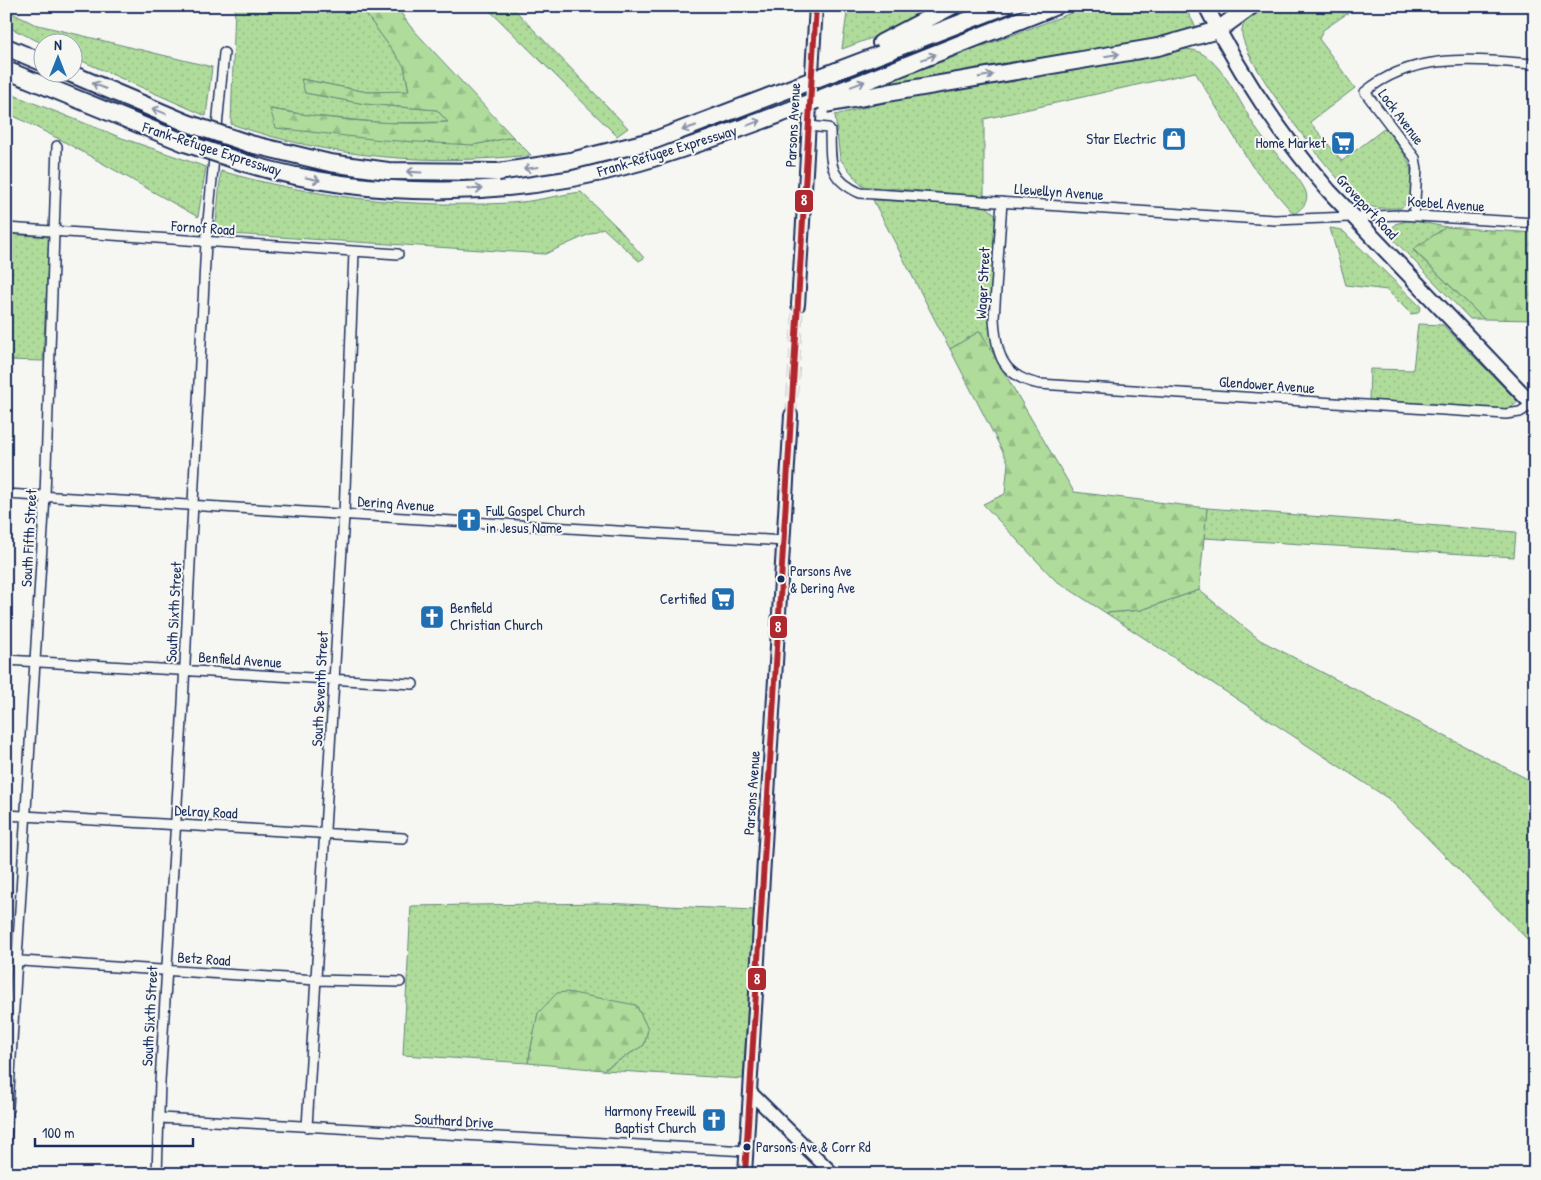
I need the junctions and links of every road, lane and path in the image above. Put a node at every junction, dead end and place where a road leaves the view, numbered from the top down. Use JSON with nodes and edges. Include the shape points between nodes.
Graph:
{"nodes":[{"id":1,"x":816,"y":6,"type":"edge"},
{"id":2,"x":952,"y":6,"type":"edge"},
{"id":3,"x":1005,"y":6,"type":"edge"},
{"id":4,"x":1056,"y":6,"type":"edge"},
{"id":5,"x":1206,"y":6,"type":"edge"},
{"id":6,"x":1251,"y":6,"type":"edge"},
{"id":7,"x":1218,"y":30,"type":"junction"},
{"id":8,"x":6,"y":47,"type":"edge"},
{"id":9,"x":881,"y":49,"type":"junction"},
{"id":10,"x":224,"y":52,"type":"dead end"},
{"id":11,"x":32,"y":58,"type":"edge"},
{"id":12,"x":1535,"y":64,"type":"edge"},
{"id":13,"x":6,"y":70,"type":"edge"},
{"id":14,"x":82,"y":78,"type":"edge"},
{"id":15,"x":6,"y":80,"type":"edge"},
{"id":16,"x":85,"y":103,"type":"junction"},
{"id":17,"x":780,"y":114,"type":"junction"},
{"id":18,"x":809,"y":126,"type":"junction"},
{"id":19,"x":57,"y":146,"type":"dead end"},
{"id":20,"x":501,"y":180,"type":"junction"},
{"id":21,"x":1002,"y":202,"type":"junction"},
{"id":22,"x":1414,"y":216,"type":"junction"},
{"id":23,"x":1355,"y":218,"type":"junction"},
{"id":24,"x":1535,"y":223,"type":"edge"},
{"id":25,"x":6,"y":228,"type":"edge"},
{"id":26,"x":56,"y":232,"type":"junction"},
{"id":27,"x":206,"y":242,"type":"junction"},
{"id":28,"x":354,"y":252,"type":"junction"},
{"id":29,"x":398,"y":254,"type":"dead end"},
{"id":30,"x":798,"y":305,"type":"tunnel mouth"},
{"id":31,"x":1005,"y":364,"type":"joint"},
{"id":32,"x":1533,"y":405,"type":"edge"},
{"id":33,"x":791,"y":415,"type":"tunnel mouth"},
{"id":34,"x":6,"y":494,"type":"edge"},
{"id":35,"x":45,"y":496,"type":"junction"},
{"id":36,"x":193,"y":505,"type":"junction"},
{"id":37,"x":344,"y":515,"type":"junction"},
{"id":38,"x":784,"y":542,"type":"junction"},
{"id":39,"x":6,"y":660,"type":"edge"},
{"id":40,"x":36,"y":661,"type":"junction"},
{"id":41,"x":185,"y":671,"type":"junction"},
{"id":42,"x":334,"y":680,"type":"junction"},
{"id":43,"x":413,"y":684,"type":"dead end"},
{"id":44,"x":6,"y":815,"type":"edge"},
{"id":45,"x":26,"y":816,"type":"junction"},
{"id":46,"x":175,"y":824,"type":"junction"},
{"id":47,"x":324,"y":833,"type":"junction"},
{"id":48,"x":404,"y":838,"type":"dead end"},
{"id":49,"x":6,"y":960,"type":"edge"},
{"id":50,"x":17,"y":961,"type":"junction"},
{"id":51,"x":166,"y":970,"type":"junction"},
{"id":52,"x":316,"y":980,"type":"junction"},
{"id":53,"x":400,"y":982,"type":"dead end"},
{"id":54,"x":751,"y":1094,"type":"junction"},
{"id":55,"x":160,"y":1118,"type":"junction"},
{"id":56,"x":307,"y":1127,"type":"junction"},
{"id":57,"x":6,"y":1140,"type":"edge"},
{"id":58,"x":747,"y":1151,"type":"junction"},
{"id":59,"x":157,"y":1174,"type":"edge"},
{"id":60,"x":746,"y":1174,"type":"edge"},
{"id":61,"x":833,"y":1174,"type":"edge"}],
"edges":[{"from":1,"to":18,"type":"street","name":"Parsons Avenue"},
{"from":2,"to":9,"type":"highway"},
{"from":3,"to":9,"type":"highway","name":"Frank-Refugee Expressway"},
{"from":17,"to":4,"type":"highway","name":"Frank-Refugee Expressway","one_way":true,"bridge":true},
{"from":5,"to":7,"type":"main road","name":"Groveport Road"},
{"from":6,"to":7,"type":"highway"},
{"from":17,"to":7,"type":"highway","one_way":true,"bridge":true,"via":[[1158,47]]},
{"from":7,"to":23,"type":"main road","name":"Groveport Road","via":[[1299,157]]},
{"from":8,"to":11,"type":"highway"},
{"from":9,"to":20,"type":"highway","name":"Frank-Refugee Expressway","one_way":true,"bridge":true,"via":[[714,119],[611,152]]},
{"from":10,"to":27,"type":"street","name":"South Sixth Street"},
{"from":12,"to":22,"type":"street","name":"Lock Avenue","via":[[1464,60],[1427,63],[1391,74],[1365,92],[1415,158],[1418,169]]},
{"from":13,"to":16,"type":"highway","name":"Frank-Refugee Expressway"},
{"from":20,"to":14,"type":"highway","name":"Frank-Refugee Expressway","one_way":true,"bridge":true,"via":[[330,163],[250,144],[187,123]]},
{"from":15,"to":16,"type":"highway"},
{"from":16,"to":20,"type":"highway","name":"Frank-Refugee Expressway","one_way":true,"bridge":true,"via":[[248,164],[320,181],[442,190]]},
{"from":20,"to":17,"type":"highway","name":"Frank-Refugee Expressway","one_way":true,"via":[[586,175],[640,162]]},
{"from":18,"to":21,"type":"street","name":"Llewellyn Avenue","via":[[828,128],[833,170],[846,187],[860,193]]},
{"from":18,"to":30,"type":"street","name":"Parsons Avenue"},
{"from":19,"to":26,"type":"street","name":"South Fifth Street"},
{"from":21,"to":23,"type":"street","name":"Llewellyn Avenue","via":[[1274,220]]},
{"from":21,"to":31,"type":"street","name":"Wager Street","via":[[994,318],[998,352]]},
{"from":22,"to":23,"type":"street","name":"Koebel Avenue"},
{"from":22,"to":24,"type":"street","name":"Koebel Avenue"},
{"from":23,"to":32,"type":"main road","name":"Groveport Road"},
{"from":25,"to":26,"type":"street","name":"Fornof Road"},
{"from":26,"to":27,"type":"street","name":"Fornof Road"},
{"from":26,"to":35,"type":"street","name":"South Fifth Street"},
{"from":27,"to":28,"type":"street","name":"Fornof Road"},
{"from":27,"to":36,"type":"street","name":"South Sixth Street"},
{"from":28,"to":29,"type":"street","name":"Fornof Road"},
{"from":28,"to":37,"type":"street","name":"South Seventh Street"},
{"from":31,"to":32,"type":"street","name":"Glendower Avenue","via":[[1019,378],[1039,384],[1506,414],[1520,412]]},
{"from":33,"to":38,"type":"street","name":"Parsons Avenue"},
{"from":34,"to":35,"type":"street","name":"Dering Avenue"},
{"from":35,"to":36,"type":"street","name":"Dering Avenue"},
{"from":35,"to":40,"type":"street","name":"South Fifth Street"},
{"from":36,"to":37,"type":"street","name":"Dering Avenue"},
{"from":36,"to":41,"type":"street","name":"South Sixth Street"},
{"from":37,"to":38,"type":"street","name":"Dering Avenue"},
{"from":37,"to":42,"type":"street","name":"South Seventh Street"},
{"from":38,"to":54,"type":"street","name":"Parsons Avenue"},
{"from":39,"to":40,"type":"street","name":"Benfield Avenue"},
{"from":40,"to":41,"type":"street","name":"Benfield Avenue"},
{"from":40,"to":45,"type":"street","name":"South Fifth Street"},
{"from":41,"to":42,"type":"street","name":"Benfield Avenue"},
{"from":41,"to":46,"type":"street","name":"South Sixth Street"},
{"from":42,"to":43,"type":"street","name":"Benfield Avenue"},
{"from":42,"to":47,"type":"street","name":"South Seventh Street"},
{"from":44,"to":45,"type":"street","name":"Delray Road"},
{"from":45,"to":46,"type":"street","name":"Delray Road"},
{"from":45,"to":50,"type":"street","name":"South Fifth Street"},
{"from":46,"to":47,"type":"street","name":"Delray Road"},
{"from":46,"to":51,"type":"street","name":"South Sixth Street"},
{"from":47,"to":48,"type":"street","name":"Delray Road"},
{"from":47,"to":52,"type":"street","name":"South Seventh Street"},
{"from":49,"to":50,"type":"street","name":"Betz Road"},
{"from":50,"to":51,"type":"street","name":"Betz Road"},
{"from":50,"to":57,"type":"street","name":"South Fifth Street"},
{"from":51,"to":52,"type":"street","name":"Betz Road"},
{"from":51,"to":55,"type":"street","name":"South Sixth Street"},
{"from":52,"to":53,"type":"street","name":"Betz Road"},
{"from":52,"to":56,"type":"street","name":"South Seventh Street"},
{"from":54,"to":58,"type":"street","name":"Parsons Avenue"},
{"from":54,"to":61,"type":"street"},
{"from":55,"to":56,"type":"street","name":"Southard Drive"},
{"from":55,"to":59,"type":"street","name":"South Sixth Street"},
{"from":56,"to":58,"type":"street","name":"Southard Drive"},
{"from":58,"to":60,"type":"street","name":"Parsons Avenue"}]}
